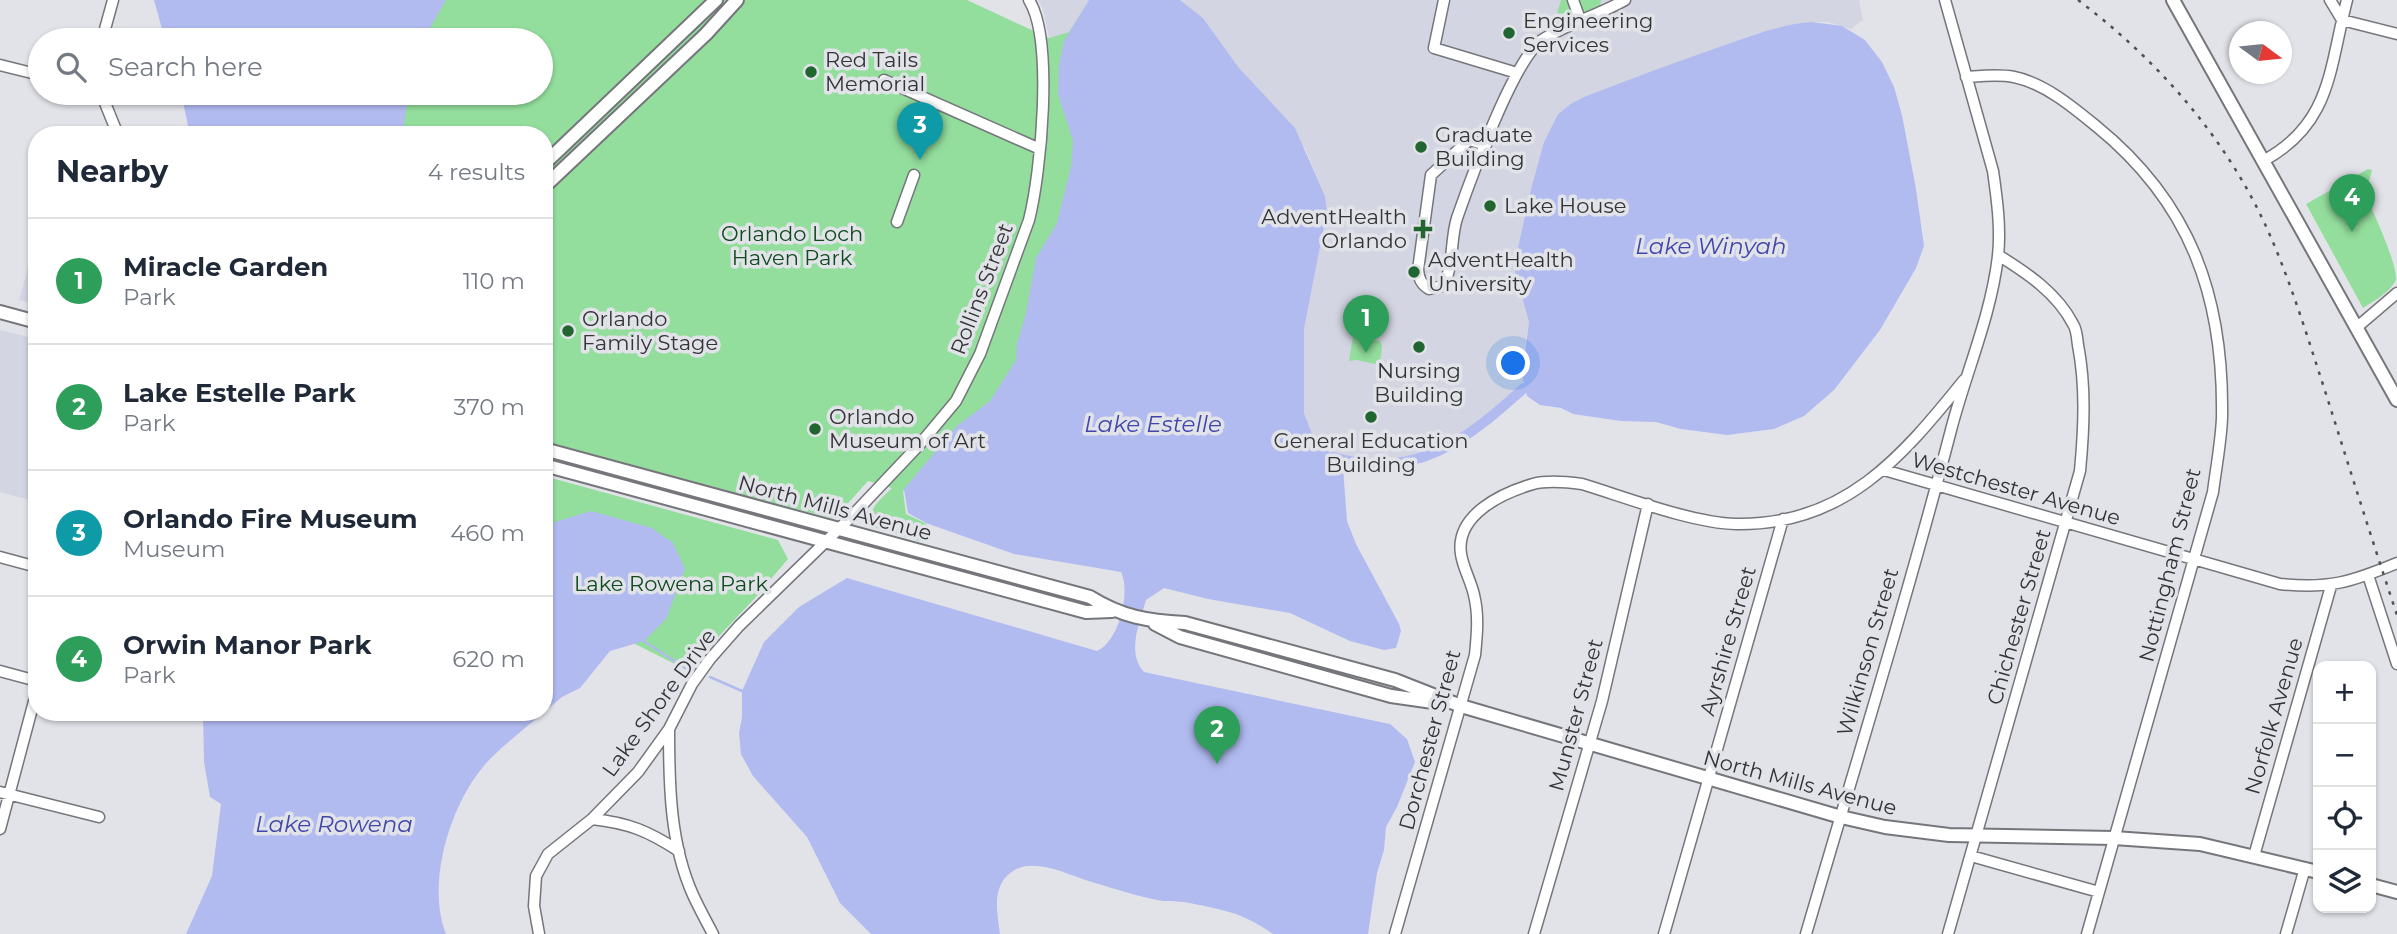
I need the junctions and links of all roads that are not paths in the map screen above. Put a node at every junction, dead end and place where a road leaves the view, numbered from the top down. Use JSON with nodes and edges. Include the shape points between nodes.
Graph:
{"nodes":[{"id":1,"x":113,"y":0,"type":"edge"},
{"id":2,"x":716,"y":0,"type":"edge"},
{"id":3,"x":737,"y":0,"type":"edge"},
{"id":4,"x":1029,"y":0,"type":"edge"},
{"id":5,"x":1444,"y":0,"type":"edge"},
{"id":6,"x":1573,"y":0,"type":"edge"},
{"id":7,"x":1625,"y":0,"type":"edge"},
{"id":8,"x":1945,"y":0,"type":"edge"},
{"id":9,"x":2173,"y":0,"type":"edge"},
{"id":10,"x":2330,"y":0,"type":"edge"},
{"id":11,"x":2347,"y":0,"type":"edge"},
{"id":12,"x":2342,"y":20,"type":"junction"},
{"id":13,"x":1581,"y":22,"type":"junction"},
{"id":14,"x":105,"y":28,"type":"edge"},
{"id":15,"x":2397,"y":34,"type":"edge"},
{"id":16,"x":0,"y":65,"type":"edge"},
{"id":17,"x":28,"y":72,"type":"edge"},
{"id":18,"x":640,"y":72,"type":"junction"},
{"id":19,"x":1517,"y":73,"type":"junction"},
{"id":20,"x":1966,"y":77,"type":"junction"},
{"id":21,"x":884,"y":80,"type":"dead end"},
{"id":22,"x":628,"y":84,"type":"junction"},
{"id":23,"x":653,"y":84,"type":"junction"},
{"id":24,"x":640,"y":96,"type":"junction"},
{"id":25,"x":106,"y":105,"type":"edge"},
{"id":26,"x":114,"y":126,"type":"edge"},
{"id":27,"x":1486,"y":145,"type":"junction"},
{"id":28,"x":1040,"y":149,"type":"junction"},
{"id":29,"x":553,"y":155,"type":"edge"},
{"id":30,"x":2263,"y":160,"type":"junction"},
{"id":31,"x":914,"y":175,"type":"dead end"},
{"id":32,"x":553,"y":178,"type":"edge"},
{"id":33,"x":897,"y":222,"type":"dead end"},
{"id":34,"x":1998,"y":255,"type":"junction"},
{"id":35,"x":2397,"y":293,"type":"edge"},
{"id":36,"x":0,"y":312,"type":"edge"},
{"id":37,"x":28,"y":320,"type":"edge"},
{"id":38,"x":2356,"y":328,"type":"junction"},
{"id":39,"x":1964,"y":380,"type":"junction"},
{"id":40,"x":2397,"y":400,"type":"edge"},
{"id":41,"x":553,"y":451,"type":"edge"},
{"id":42,"x":553,"y":467,"type":"edge"},
{"id":43,"x":1884,"y":470,"type":"junction"},
{"id":44,"x":1937,"y":485,"type":"junction"},
{"id":45,"x":1508,"y":494,"type":"joint"},
{"id":46,"x":1648,"y":504,"type":"junction"},
{"id":47,"x":1783,"y":519,"type":"junction"},
{"id":48,"x":2066,"y":523,"type":"junction"},
{"id":49,"x":839,"y":528,"type":"junction"},
{"id":50,"x":826,"y":541,"type":"junction"},
{"id":51,"x":0,"y":556,"type":"edge"},
{"id":52,"x":2195,"y":561,"type":"junction"},
{"id":53,"x":2397,"y":563,"type":"edge"},
{"id":54,"x":28,"y":564,"type":"edge"},
{"id":55,"x":2368,"y":575,"type":"junction"},
{"id":56,"x":2331,"y":586,"type":"junction"},
{"id":57,"x":1112,"y":611,"type":"junction"},
{"id":58,"x":2397,"y":664,"type":"edge"},
{"id":59,"x":0,"y":671,"type":"edge"},
{"id":60,"x":28,"y":679,"type":"edge"},
{"id":61,"x":1461,"y":706,"type":"junction"},
{"id":62,"x":28,"y":719,"type":"edge"},
{"id":63,"x":669,"y":729,"type":"junction"},
{"id":64,"x":1590,"y":743,"type":"junction"},
{"id":65,"x":1709,"y":779,"type":"junction"},
{"id":66,"x":5,"y":793,"type":"edge"},
{"id":67,"x":99,"y":817,"type":"dead end"},
{"id":68,"x":1841,"y":817,"type":"junction"},
{"id":69,"x":592,"y":819,"type":"junction"},
{"id":70,"x":0,"y":829,"type":"edge"},
{"id":71,"x":1977,"y":836,"type":"junction"},
{"id":72,"x":2114,"y":838,"type":"junction"},
{"id":73,"x":679,"y":851,"type":"junction"},
{"id":74,"x":1971,"y":856,"type":"junction"},
{"id":75,"x":2254,"y":856,"type":"junction"},
{"id":76,"x":2305,"y":868,"type":"junction"},
{"id":77,"x":2313,"y":870,"type":"edge"},
{"id":78,"x":2376,"y":887,"type":"edge"},
{"id":79,"x":2396,"y":889,"type":"edge"},
{"id":80,"x":2099,"y":892,"type":"junction"},
{"id":81,"x":539,"y":934,"type":"edge"},
{"id":82,"x":713,"y":934,"type":"edge"},
{"id":83,"x":1395,"y":934,"type":"edge"},
{"id":84,"x":1534,"y":934,"type":"edge"},
{"id":85,"x":1664,"y":934,"type":"edge"},
{"id":86,"x":1806,"y":934,"type":"edge"},
{"id":87,"x":1948,"y":934,"type":"edge"},
{"id":88,"x":2087,"y":934,"type":"edge"},
{"id":89,"x":2286,"y":934,"type":"edge"}],
"edges":[{"from":1,"to":14,"type":"street"},
{"from":2,"to":18,"type":"main road"},
{"from":3,"to":23,"type":"main road"},
{"from":4,"to":28,"type":"street","name":"Rollins Street","via":[[1042,43]]},
{"from":5,"to":19,"type":"street","via":[[1434,48]]},
{"from":6,"to":13,"type":"street"},
{"from":7,"to":13,"type":"street"},
{"from":8,"to":20,"type":"street","name":"Wilkinson Street"},
{"from":9,"to":30,"type":"main road"},
{"from":10,"to":12,"type":"street"},
{"from":11,"to":12,"type":"street"},
{"from":12,"to":15,"type":"street"},
{"from":12,"to":30,"type":"street","via":[[2316,114],[2289,145]]},
{"from":13,"to":19,"type":"street","via":[[1544,39],[1530,51]]},
{"from":16,"to":17,"type":"street"},
{"from":18,"to":22,"type":"main road"},
{"from":18,"to":23,"type":"street"},
{"from":19,"to":27,"type":"street"},
{"from":20,"to":34,"type":"street","name":"Wilkinson Street","via":[[1993,171]]},
{"from":20,"to":52,"type":"street","name":"Nottingham Street","via":[[2015,77],[2072,107],[2138,165],[2193,247],[2210,292],[2222,418],[2213,492]]},
{"from":21,"to":28,"type":"street"},
{"from":22,"to":24,"type":"street"},
{"from":22,"to":29,"type":"main road"},
{"from":23,"to":24,"type":"main road"},
{"from":24,"to":32,"type":"main road"},
{"from":25,"to":26,"type":"street"},
{"from":27,"to":27,"type":"street","via":[[1469,140],[1431,175],[1418,270],[1423,286],[1429,289],[1443,286],[1448,277],[1454,229]]},
{"from":28,"to":49,"type":"street","name":"Rollins Street","via":[[1029,220],[970,376],[956,401],[920,444]]},
{"from":30,"to":38,"type":"main road"},
{"from":31,"to":33,"type":"street"},
{"from":34,"to":39,"type":"street","name":"Wilkinson Street","via":[[1985,319]]},
{"from":34,"to":48,"type":"street","name":"Chichester Street","via":[[2032,276],[2056,299],[2074,326],[2083,369],[2084,421],[2080,471]]},
{"from":35,"to":38,"type":"street"},
{"from":36,"to":37,"type":"main road"},
{"from":38,"to":40,"type":"main road"},
{"from":39,"to":43,"type":"street","name":"Wilkinson Street"},
{"from":39,"to":44,"type":"street","name":"Wilkinson Street"},
{"from":41,"to":49,"type":"main road","name":"North Mills Avenue"},
{"from":42,"to":50,"type":"main road","name":"North Mills Avenue"},
{"from":43,"to":44,"type":"street","name":"Westchester Avenue"},
{"from":43,"to":47,"type":"street","name":"Westchester Avenue","via":[[1810,513]]},
{"from":44,"to":48,"type":"street","name":"Westchester Avenue"},
{"from":44,"to":68,"type":"street","name":"Wilkinson Street"},
{"from":45,"to":46,"type":"street","name":"Westchester Avenue","via":[[1535,483],[1565,482]]},
{"from":45,"to":61,"type":"street","name":"Dorchester Street","via":[[1483,507],[1461,537],[1478,626]]},
{"from":46,"to":47,"type":"street","name":"Westchester Avenue","via":[[1735,524]]},
{"from":46,"to":64,"type":"street","name":"Munster Street"},
{"from":47,"to":65,"type":"street","name":"Ayrshire Street"},
{"from":48,"to":52,"type":"street","name":"Westchester Avenue"},
{"from":48,"to":71,"type":"street","name":"Chichester Street"},
{"from":49,"to":50,"type":"street","name":"Rollins Street"},
{"from":49,"to":57,"type":"main road","name":"North Mills Avenue","via":[[1090,597]]},
{"from":50,"to":57,"type":"main road","name":"North Mills Avenue","via":[[1086,612]]},
{"from":50,"to":63,"type":"street","name":"Lake Shore Drive","via":[[710,659]]},
{"from":51,"to":54,"type":"street"},
{"from":52,"to":56,"type":"street","name":"Westchester Avenue","via":[[2280,584]]},
{"from":52,"to":72,"type":"street","name":"Nottingham Street"},
{"from":53,"to":55,"type":"street","name":"Westchester Avenue"},
{"from":55,"to":56,"type":"street","name":"Westchester Avenue"},
{"from":55,"to":58,"type":"street"},
{"from":56,"to":75,"type":"street","name":"Norfolk Avenue"},
{"from":57,"to":61,"type":"main road","name":"North Mills Avenue","via":[[1149,621],[1180,637],[1391,696]]},
{"from":59,"to":60,"type":"street"},
{"from":61,"to":64,"type":"main road","name":"North Mills Avenue"},
{"from":61,"to":83,"type":"street","name":"Dorchester Street"},
{"from":62,"to":66,"type":"street"},
{"from":63,"to":69,"type":"street","name":"Lake Shore Drive","via":[[638,772]]},
{"from":63,"to":73,"type":"street","via":[[669,787]]},
{"from":64,"to":65,"type":"main road","name":"North Mills Avenue"},
{"from":64,"to":84,"type":"street","name":"Munster Street"},
{"from":65,"to":68,"type":"main road","name":"North Mills Avenue"},
{"from":65,"to":85,"type":"street","name":"Ayrshire Street"},
{"from":66,"to":67,"type":"street"},
{"from":66,"to":70,"type":"street"},
{"from":68,"to":71,"type":"main road","name":"North Mills Avenue","via":[[1906,831]]},
{"from":68,"to":86,"type":"street","name":"Wilkinson Street"},
{"from":69,"to":73,"type":"street","via":[[639,827]]},
{"from":69,"to":81,"type":"street","name":"Lake Shore Drive","via":[[548,853],[536,876],[534,906]]},
{"from":71,"to":72,"type":"main road","name":"North Mills Avenue"},
{"from":71,"to":74,"type":"street","name":"Chichester Street"},
{"from":72,"to":75,"type":"main road","name":"North Mills Avenue","via":[[2180,842]]},
{"from":72,"to":80,"type":"street","name":"Nottingham Street"},
{"from":73,"to":82,"type":"street","via":[[692,893]]},
{"from":74,"to":80,"type":"street"},
{"from":74,"to":87,"type":"street","name":"Chichester Street"},
{"from":75,"to":76,"type":"main road","name":"North Mills Avenue"},
{"from":76,"to":77,"type":"main road","name":"North Mills Avenue"},
{"from":76,"to":89,"type":"street"},
{"from":78,"to":79,"type":"main road"},
{"from":80,"to":88,"type":"street","name":"Nottingham Street"}]}
